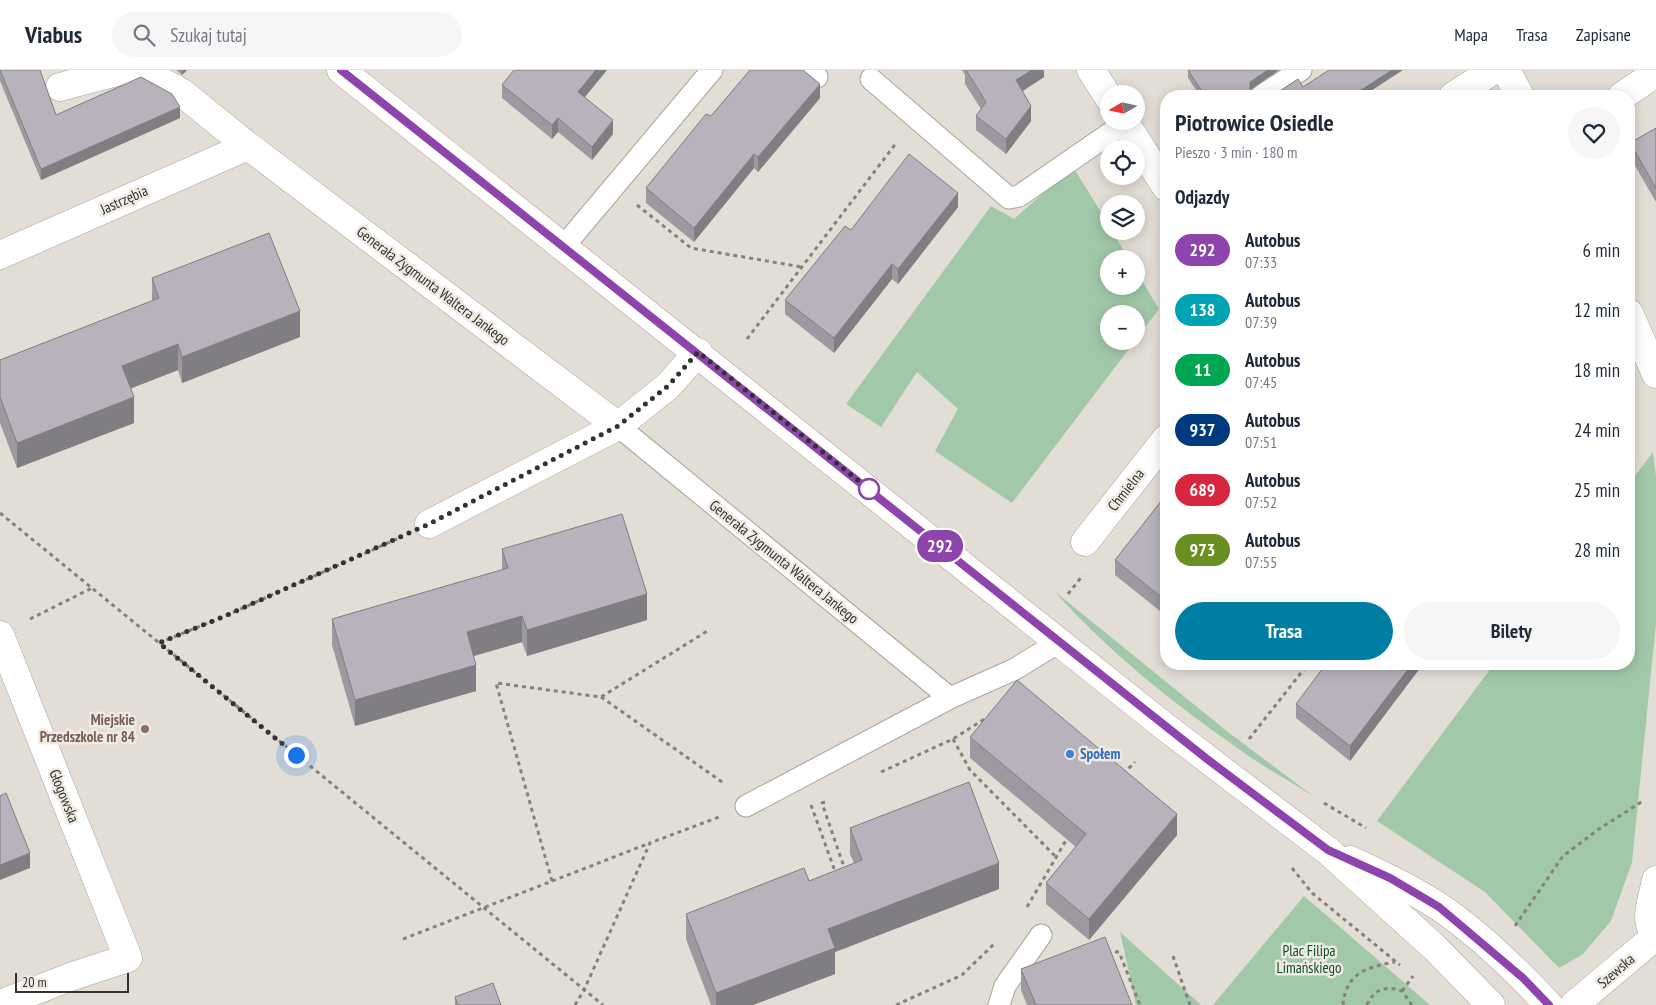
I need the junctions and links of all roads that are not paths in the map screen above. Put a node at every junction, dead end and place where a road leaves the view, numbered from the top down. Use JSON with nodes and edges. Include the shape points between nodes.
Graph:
{"nodes":[{"id":1,"x":124,"y":70,"type":"edge"},
{"id":2,"x":140,"y":70,"type":"edge"},
{"id":3,"x":341,"y":70,"type":"edge"},
{"id":4,"x":712,"y":70,"type":"edge"},
{"id":5,"x":1091,"y":70,"type":"edge"},
{"id":6,"x":1301,"y":70,"type":"edge"},
{"id":7,"x":1494,"y":70,"type":"edge"},
{"id":8,"x":1506,"y":70,"type":"edge"},
{"id":9,"x":1656,"y":73,"type":"edge"},
{"id":10,"x":871,"y":79,"type":"dead end"},
{"id":11,"x":1101,"y":85,"type":"edge"},
{"id":12,"x":60,"y":88,"type":"dead end"},
{"id":13,"x":1270,"y":90,"type":"edge"},
{"id":14,"x":1462,"y":90,"type":"edge"},
{"id":15,"x":1517,"y":90,"type":"edge"},
{"id":16,"x":1631,"y":90,"type":"edge"},
{"id":17,"x":1113,"y":130,"type":"edge"},
{"id":18,"x":1130,"y":130,"type":"edge"},
{"id":19,"x":248,"y":146,"type":"junction"},
{"id":20,"x":1160,"y":173,"type":"edge"},
{"id":21,"x":564,"y":246,"type":"junction"},
{"id":22,"x":0,"y":255,"type":"edge"},
{"id":23,"x":1635,"y":327,"type":"edge"},
{"id":24,"x":698,"y":352,"type":"junction"},
{"id":25,"x":1656,"y":374,"type":"edge"},
{"id":26,"x":618,"y":426,"type":"junction"},
{"id":27,"x":1160,"y":447,"type":"edge"},
{"id":28,"x":429,"y":524,"type":"road end"},
{"id":29,"x":1085,"y":542,"type":"dead end"},
{"id":30,"x":0,"y":635,"type":"edge"},
{"id":31,"x":1059,"y":642,"type":"junction"},
{"id":32,"x":950,"y":698,"type":"junction"},
{"id":33,"x":749,"y":804,"type":"road end"},
{"id":34,"x":1328,"y":850,"type":"junction"},
{"id":35,"x":1656,"y":880,"type":"edge"},
{"id":36,"x":1041,"y":935,"type":"dead end"},
{"id":37,"x":1656,"y":936,"type":"edge"},
{"id":38,"x":0,"y":1004,"type":"edge"},
{"id":39,"x":999,"y":1005,"type":"edge"},
{"id":40,"x":1491,"y":1005,"type":"edge"},
{"id":41,"x":1549,"y":1005,"type":"edge"},
{"id":42,"x":1574,"y":1005,"type":"edge"}],
"edges":[{"from":1,"to":12,"type":"street"},
{"from":2,"to":19,"type":"street","name":"Generała Zygmunta Waltera Jankego","via":[[181,92]]},
{"from":3,"to":21,"type":"street"},
{"from":4,"to":21,"type":"lane"},
{"from":5,"to":11,"type":"street"},
{"from":6,"to":13,"type":"lane"},
{"from":7,"to":14,"type":"street"},
{"from":8,"to":15,"type":"street"},
{"from":9,"to":16,"type":"street"},
{"from":10,"to":17,"type":"lane","via":[[1009,198],[1019,196]]},
{"from":18,"to":20,"type":"street"},
{"from":19,"to":22,"type":"street","name":"Jastrzębia"},
{"from":19,"to":26,"type":"street","name":"Generała Zygmunta Waltera Jankego"},
{"from":21,"to":24,"type":"street"},
{"from":23,"to":25,"type":"street"},
{"from":24,"to":26,"type":"street","via":[[668,386]]},
{"from":24,"to":31,"type":"street"},
{"from":26,"to":28,"type":"street"},
{"from":26,"to":32,"type":"lane","name":"Generała Zygmunta Waltera Jankego"},
{"from":27,"to":29,"type":"street","name":"Chmielna"},
{"from":30,"to":38,"type":"street","name":"Głogowska","via":[[128,958]]},
{"from":31,"to":32,"type":"lane","via":[[1015,669]]},
{"from":31,"to":34,"type":"street"},
{"from":32,"to":33,"type":"lane"},
{"from":34,"to":40,"type":"street","via":[[1434,947]]},
{"from":34,"to":41,"type":"street","via":[[1390,878],[1439,907],[1516,971]]},
{"from":35,"to":37,"type":"street","via":[[1648,915],[1649,928]]},
{"from":36,"to":39,"type":"lane","via":[[1005,986]]},
{"from":37,"to":42,"type":"street","name":"Szewska"}]}
